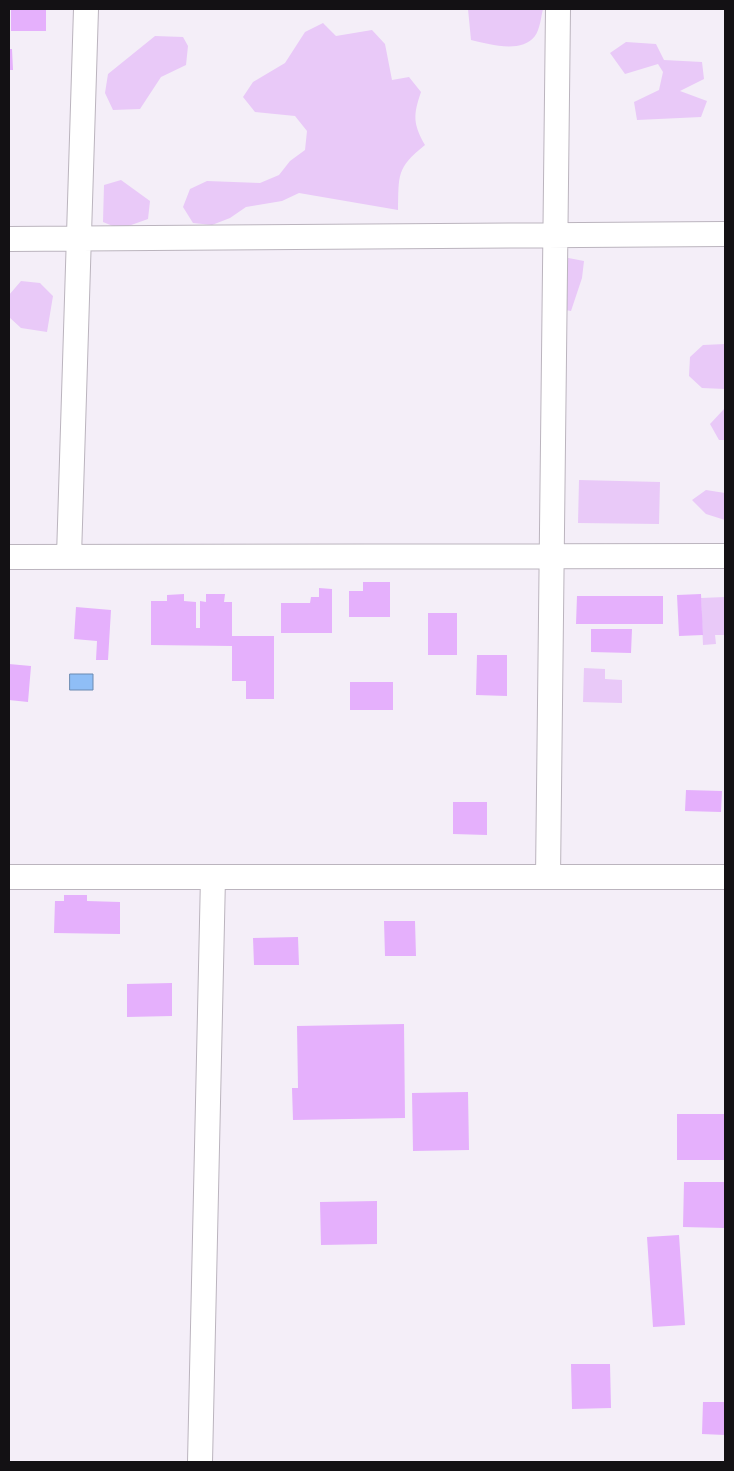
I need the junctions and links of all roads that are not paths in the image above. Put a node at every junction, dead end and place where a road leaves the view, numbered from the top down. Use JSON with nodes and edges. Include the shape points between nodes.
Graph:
{"nodes":[{"id":1,"x":86,"y":9,"type":"edge"},
{"id":2,"x":558,"y":9,"type":"edge"},
{"id":3,"x":725,"y":234,"type":"edge"},
{"id":4,"x":555,"y":235,"type":"junction"},
{"id":5,"x":79,"y":238,"type":"junction"},
{"id":6,"x":9,"y":239,"type":"edge"},
{"id":7,"x":69,"y":556,"type":"junction"},
{"id":8,"x":552,"y":556,"type":"junction"},
{"id":9,"x":725,"y":556,"type":"edge"},
{"id":10,"x":9,"y":557,"type":"edge"},
{"id":11,"x":9,"y":877,"type":"edge"},
{"id":12,"x":213,"y":877,"type":"junction"},
{"id":13,"x":548,"y":877,"type":"junction"},
{"id":14,"x":725,"y":877,"type":"edge"},
{"id":15,"x":200,"y":1462,"type":"edge"}],
"edges":[{"from":1,"to":5,"type":"street"},
{"from":2,"to":4,"type":"street"},
{"from":3,"to":4,"type":"street"},
{"from":4,"to":5,"type":"street"},
{"from":4,"to":8,"type":"street"},
{"from":5,"to":6,"type":"street"},
{"from":5,"to":7,"type":"street"},
{"from":7,"to":8,"type":"street"},
{"from":7,"to":10,"type":"street"},
{"from":8,"to":9,"type":"street"},
{"from":8,"to":13,"type":"street"},
{"from":11,"to":12,"type":"street"},
{"from":12,"to":13,"type":"street"},
{"from":12,"to":15,"type":"street"},
{"from":13,"to":14,"type":"street"}]}
